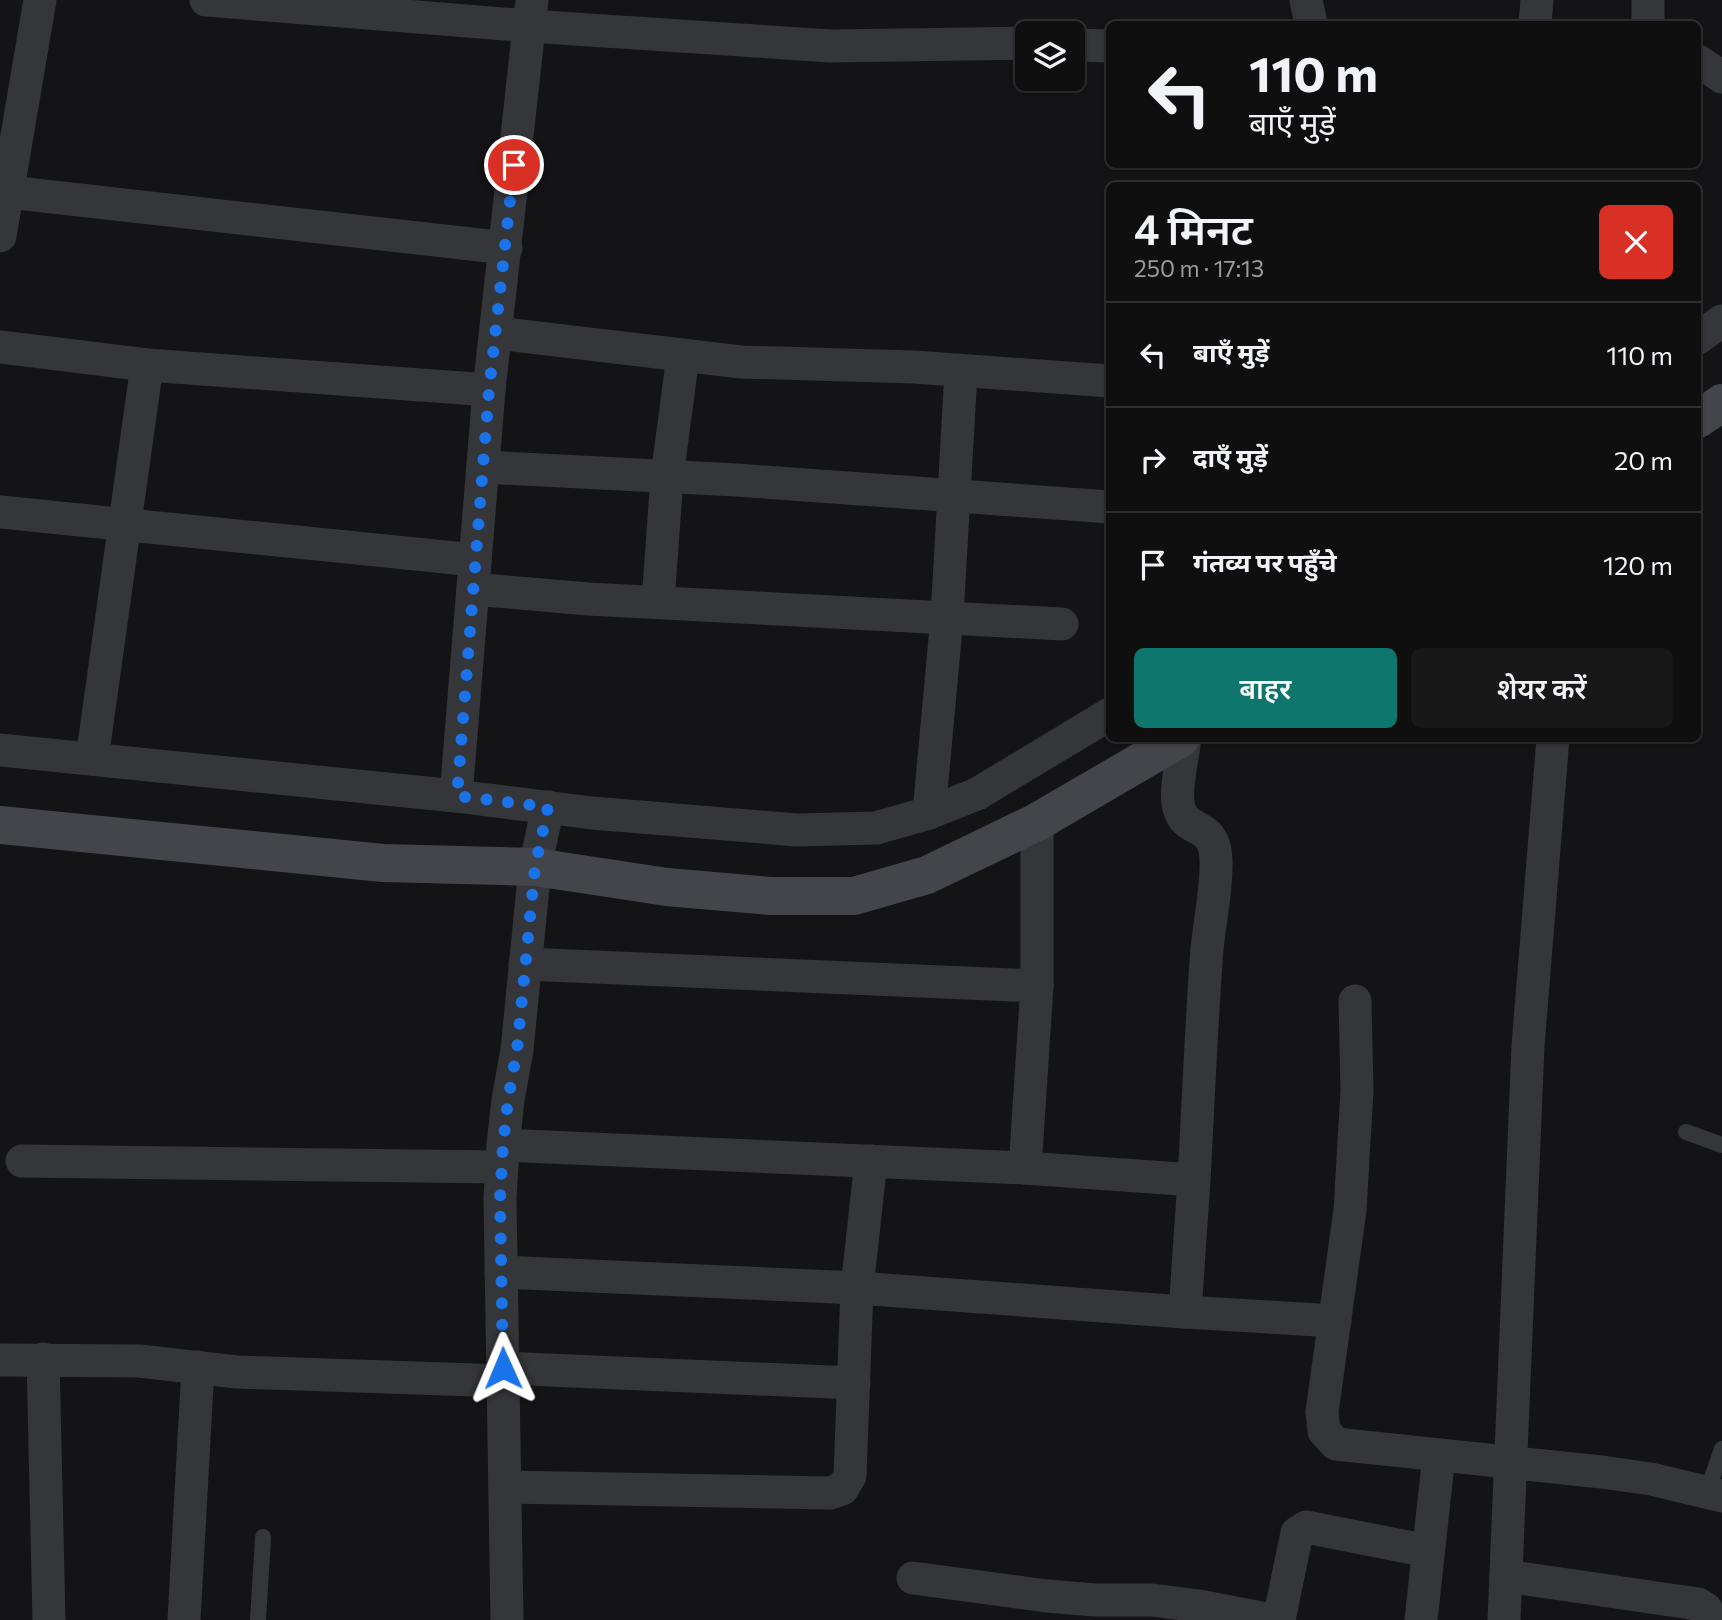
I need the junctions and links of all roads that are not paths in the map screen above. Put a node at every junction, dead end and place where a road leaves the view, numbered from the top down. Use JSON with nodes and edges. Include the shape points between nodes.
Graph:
{"nodes":[{"id":1,"x":40,"y":0,"type":"edge"},
{"id":2,"x":206,"y":0,"type":"edge"},
{"id":3,"x":1306,"y":0,"type":"edge"},
{"id":4,"x":1537,"y":0,"type":"edge"},
{"id":5,"x":1648,"y":0,"type":"edge"},
{"id":6,"x":530,"y":13,"type":"edge"},
{"id":7,"x":1310,"y":21,"type":"edge"},
{"id":8,"x":1535,"y":21,"type":"edge"},
{"id":9,"x":1648,"y":21,"type":"edge"},
{"id":10,"x":1015,"y":43,"type":"edge"},
{"id":11,"x":1085,"y":45,"type":"edge"},
{"id":12,"x":1106,"y":46,"type":"edge"},
{"id":13,"x":1701,"y":63,"type":"edge"},
{"id":14,"x":1722,"y":77,"type":"edge"},
{"id":15,"x":8,"y":192,"type":"junction"},
{"id":16,"x":0,"y":236,"type":"edge"},
{"id":17,"x":506,"y":248,"type":"junction"},
{"id":18,"x":1722,"y":321,"type":"edge"},
{"id":19,"x":496,"y":333,"type":"junction"},
{"id":20,"x":1701,"y":336,"type":"edge"},
{"id":21,"x":0,"y":347,"type":"edge"},
{"id":22,"x":682,"y":356,"type":"junction"},
{"id":23,"x":147,"y":365,"type":"junction"},
{"id":24,"x":961,"y":372,"type":"junction"},
{"id":25,"x":1106,"y":381,"type":"edge"},
{"id":26,"x":489,"y":390,"type":"junction"},
{"id":27,"x":1722,"y":403,"type":"edge"},
{"id":28,"x":1701,"y":417,"type":"edge"},
{"id":29,"x":483,"y":467,"type":"junction"},
{"id":30,"x":667,"y":477,"type":"junction"},
{"id":31,"x":954,"y":495,"type":"junction"},
{"id":32,"x":1106,"y":507,"type":"edge"},
{"id":33,"x":0,"y":512,"type":"edge"},
{"id":34,"x":126,"y":524,"type":"junction"},
{"id":35,"x":474,"y":575,"type":"junction"},
{"id":36,"x":658,"y":602,"type":"junction"},
{"id":37,"x":947,"y":617,"type":"junction"},
{"id":38,"x":1062,"y":624,"type":"dead end"},
{"id":39,"x":1106,"y":716,"type":"edge"},
{"id":40,"x":1176,"y":742,"type":"edge"},
{"id":41,"x":1183,"y":742,"type":"edge"},
{"id":42,"x":1553,"y":742,"type":"edge"},
{"id":43,"x":0,"y":750,"type":"edge"},
{"id":44,"x":92,"y":760,"type":"junction"},
{"id":45,"x":457,"y":796,"type":"junction"},
{"id":46,"x":929,"y":813,"type":"junction"},
{"id":47,"x":1037,"y":822,"type":"junction"},
{"id":48,"x":0,"y":825,"type":"edge"},
{"id":49,"x":542,"y":836,"type":"junction"},
{"id":50,"x":525,"y":964,"type":"junction"},
{"id":51,"x":1037,"y":986,"type":"junction"},
{"id":52,"x":1355,"y":1001,"type":"dead end"},
{"id":53,"x":1686,"y":1132,"type":"dead end"},
{"id":54,"x":1722,"y":1145,"type":"edge"},
{"id":55,"x":502,"y":1156,"type":"junction"},
{"id":56,"x":22,"y":1161,"type":"dead end"},
{"id":57,"x":871,"y":1161,"type":"junction"},
{"id":58,"x":1025,"y":1168,"type":"junction"},
{"id":59,"x":1194,"y":1180,"type":"junction"},
{"id":60,"x":501,"y":1272,"type":"junction"},
{"id":61,"x":857,"y":1288,"type":"junction"},
{"id":62,"x":1185,"y":1312,"type":"junction"},
{"id":63,"x":1335,"y":1321,"type":"junction"},
{"id":64,"x":43,"y":1359,"type":"junction"},
{"id":65,"x":0,"y":1360,"type":"edge"},
{"id":66,"x":198,"y":1367,"type":"junction"},
{"id":67,"x":504,"y":1374,"type":"junction"},
{"id":68,"x":854,"y":1382,"type":"junction"},
{"id":69,"x":1722,"y":1449,"type":"edge"},
{"id":70,"x":1439,"y":1455,"type":"junction"},
{"id":71,"x":1511,"y":1463,"type":"junction"},
{"id":72,"x":505,"y":1487,"type":"junction"},
{"id":73,"x":1714,"y":1494,"type":"edge"},
{"id":74,"x":263,"y":1537,"type":"dead end"},
{"id":75,"x":1429,"y":1551,"type":"junction"},
{"id":76,"x":1506,"y":1576,"type":"junction"},
{"id":77,"x":913,"y":1578,"type":"dead end"},
{"id":78,"x":49,"y":1620,"type":"edge"},
{"id":79,"x":184,"y":1620,"type":"edge"},
{"id":80,"x":258,"y":1620,"type":"edge"},
{"id":81,"x":507,"y":1620,"type":"edge"},
{"id":82,"x":1272,"y":1620,"type":"edge"},
{"id":83,"x":1279,"y":1620,"type":"edge"},
{"id":84,"x":1421,"y":1620,"type":"edge"},
{"id":85,"x":1504,"y":1620,"type":"edge"},
{"id":86,"x":1708,"y":1620,"type":"edge"}],
"edges":[{"from":1,"to":15,"type":"street"},
{"from":2,"to":6,"type":"street"},
{"from":3,"to":7,"type":"street"},
{"from":4,"to":8,"type":"street"},
{"from":5,"to":9,"type":"street"},
{"from":6,"to":10,"type":"street","via":[[831,46]]},
{"from":6,"to":17,"type":"street"},
{"from":11,"to":12,"type":"street"},
{"from":13,"to":14,"type":"street"},
{"from":15,"to":16,"type":"street"},
{"from":15,"to":17,"type":"street"},
{"from":17,"to":19,"type":"street"},
{"from":18,"to":20,"type":"street"},
{"from":19,"to":22,"type":"street"},
{"from":19,"to":26,"type":"street"},
{"from":21,"to":23,"type":"street"},
{"from":22,"to":24,"type":"street"},
{"from":22,"to":30,"type":"street"},
{"from":23,"to":26,"type":"street"},
{"from":23,"to":34,"type":"street"},
{"from":24,"to":25,"type":"street"},
{"from":24,"to":31,"type":"street"},
{"from":26,"to":29,"type":"street"},
{"from":27,"to":28,"type":"street"},
{"from":29,"to":30,"type":"street"},
{"from":29,"to":35,"type":"street"},
{"from":30,"to":31,"type":"street"},
{"from":30,"to":36,"type":"street"},
{"from":31,"to":32,"type":"street"},
{"from":31,"to":37,"type":"street"},
{"from":33,"to":34,"type":"street"},
{"from":34,"to":35,"type":"street"},
{"from":34,"to":44,"type":"street"},
{"from":35,"to":36,"type":"street"},
{"from":35,"to":45,"type":"street"},
{"from":36,"to":37,"type":"street"},
{"from":37,"to":38,"type":"street"},
{"from":37,"to":46,"type":"street"},
{"from":39,"to":46,"type":"street","via":[[977,794]]},
{"from":40,"to":47,"type":"street"},
{"from":41,"to":59,"type":"street","via":[[1179,809],[1190,825],[1209,834],[1216,856]]},
{"from":42,"to":71,"type":"street","via":[[1528,1045]]},
{"from":43,"to":44,"type":"street"},
{"from":44,"to":45,"type":"street"},
{"from":45,"to":49,"type":"street"},
{"from":46,"to":49,"type":"street","via":[[876,828]]},
{"from":47,"to":49,"type":"street","via":[[927,874],[854,896],[771,896],[667,887]]},
{"from":47,"to":51,"type":"street"},
{"from":48,"to":49,"type":"street","via":[[383,863]]},
{"from":49,"to":50,"type":"street"},
{"from":50,"to":51,"type":"street"},
{"from":50,"to":55,"type":"street"},
{"from":51,"to":58,"type":"street"},
{"from":52,"to":63,"type":"street","via":[[1357,1091],[1350,1210]]},
{"from":53,"to":54,"type":"lane"},
{"from":55,"to":56,"type":"street"},
{"from":55,"to":57,"type":"street"},
{"from":55,"to":60,"type":"street"},
{"from":57,"to":58,"type":"street"},
{"from":57,"to":61,"type":"street"},
{"from":58,"to":59,"type":"street"},
{"from":59,"to":62,"type":"street"},
{"from":60,"to":61,"type":"street"},
{"from":60,"to":67,"type":"street"},
{"from":61,"to":62,"type":"street"},
{"from":61,"to":68,"type":"street"},
{"from":62,"to":63,"type":"street"},
{"from":63,"to":70,"type":"street","via":[[1322,1412],[1324,1432],[1336,1444]]},
{"from":64,"to":65,"type":"street"},
{"from":64,"to":66,"type":"street"},
{"from":64,"to":78,"type":"street"},
{"from":66,"to":67,"type":"street","via":[[237,1372]]},
{"from":66,"to":79,"type":"street"},
{"from":67,"to":68,"type":"street"},
{"from":67,"to":72,"type":"street"},
{"from":68,"to":72,"type":"street","via":[[850,1476],[842,1489],[830,1493]]},
{"from":69,"to":73,"type":"lane"},
{"from":70,"to":71,"type":"street"},
{"from":70,"to":75,"type":"street"},
{"from":71,"to":73,"type":"street","via":[[1651,1479]]},
{"from":71,"to":76,"type":"street"},
{"from":72,"to":81,"type":"street"},
{"from":74,"to":80,"type":"lane"},
{"from":75,"to":83,"type":"street","via":[[1306,1527],[1297,1534]]},
{"from":75,"to":84,"type":"street"},
{"from":76,"to":85,"type":"street"},
{"from":76,"to":86,"type":"street","via":[[1698,1604],[1706,1609]]},
{"from":77,"to":82,"type":"street","via":[[1046,1596],[1153,1600]]}]}
